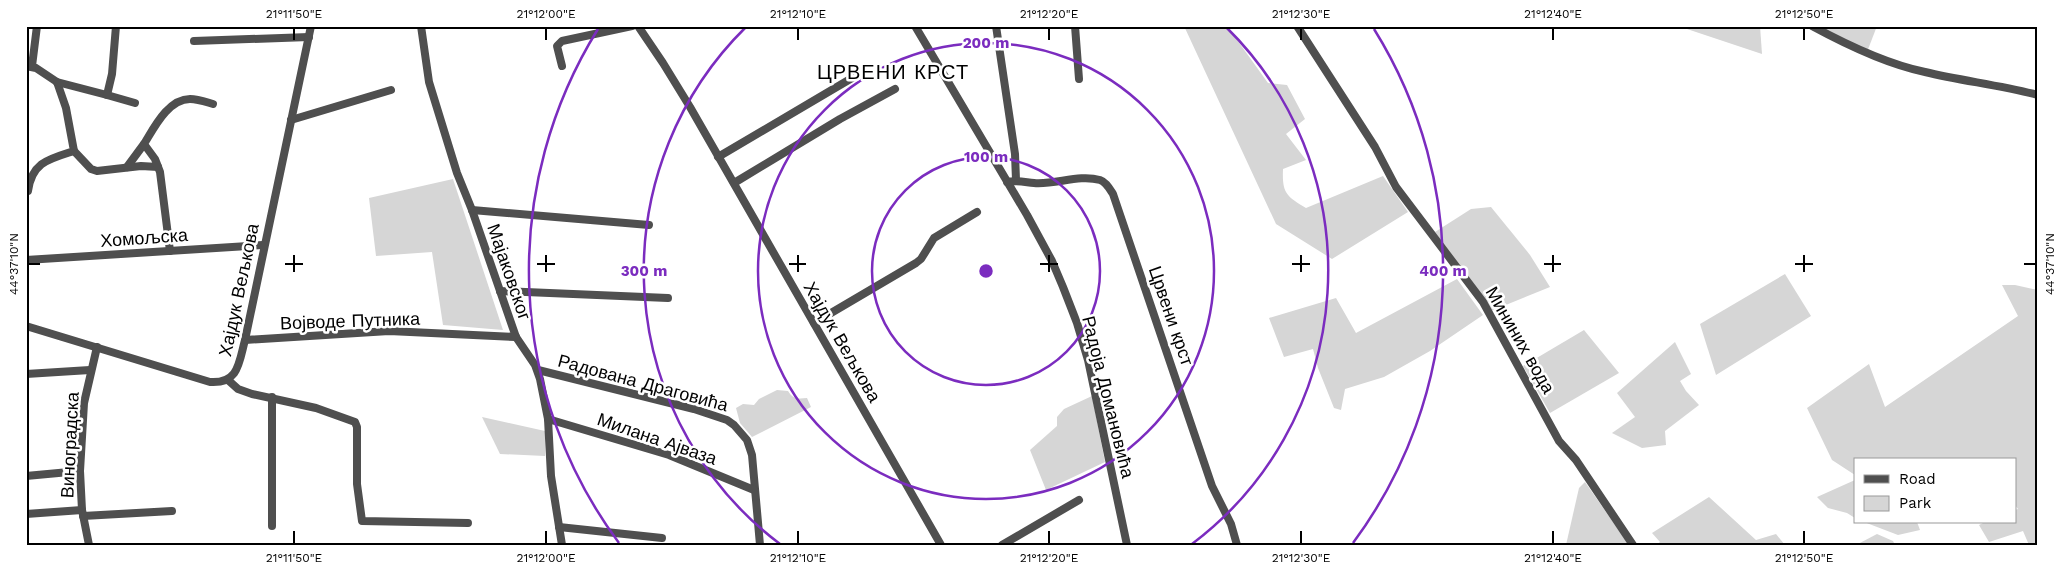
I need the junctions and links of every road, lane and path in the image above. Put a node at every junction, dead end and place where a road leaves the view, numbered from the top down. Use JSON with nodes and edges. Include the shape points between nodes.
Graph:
{"nodes":[{"id":1,"x":38,"y":26,"type":"edge"},
{"id":2,"x":116,"y":26,"type":"edge"},
{"id":3,"x":311,"y":26,"type":"edge"},
{"id":4,"x":421,"y":26,"type":"edge"},
{"id":5,"x":632,"y":26,"type":"edge"},
{"id":6,"x":638,"y":26,"type":"edge"},
{"id":7,"x":915,"y":26,"type":"edge"},
{"id":8,"x":996,"y":26,"type":"edge"},
{"id":9,"x":1075,"y":26,"type":"edge"},
{"id":10,"x":1297,"y":26,"type":"edge"},
{"id":11,"x":1812,"y":26,"type":"edge"},
{"id":12,"x":309,"y":37,"type":"junction"},
{"id":13,"x":194,"y":41,"type":"dead end"},
{"id":14,"x":29,"y":66,"type":"edge"},
{"id":15,"x":562,"y":66,"type":"dead end"},
{"id":16,"x":852,"y":78,"type":"dead end"},
{"id":17,"x":1079,"y":79,"type":"dead end"},
{"id":18,"x":57,"y":82,"type":"junction"},
{"id":19,"x":895,"y":89,"type":"dead end"},
{"id":20,"x":391,"y":90,"type":"dead end"},
{"id":21,"x":2038,"y":94,"type":"edge"},
{"id":22,"x":107,"y":95,"type":"junction"},
{"id":23,"x":135,"y":103,"type":"dead end"},
{"id":24,"x":213,"y":104,"type":"dead end"},
{"id":25,"x":291,"y":120,"type":"junction"},
{"id":26,"x":144,"y":144,"type":"junction"},
{"id":27,"x":74,"y":151,"type":"junction"},
{"id":28,"x":718,"y":157,"type":"junction"},
{"id":29,"x":127,"y":167,"type":"junction"},
{"id":30,"x":158,"y":167,"type":"junction"},
{"id":31,"x":1016,"y":180,"type":"junction"},
{"id":32,"x":1007,"y":182,"type":"junction"},
{"id":33,"x":734,"y":184,"type":"junction"},
{"id":34,"x":28,"y":191,"type":"dead end"},
{"id":35,"x":472,"y":210,"type":"junction"},
{"id":36,"x":978,"y":212,"type":"dead end"},
{"id":37,"x":649,"y":225,"type":"dead end"},
{"id":38,"x":264,"y":245,"type":"junction"},
{"id":39,"x":170,"y":251,"type":"junction"},
{"id":40,"x":26,"y":260,"type":"edge"},
{"id":41,"x":500,"y":291,"type":"junction"},
{"id":42,"x":668,"y":298,"type":"dead end"},
{"id":43,"x":814,"y":323,"type":"junction"},
{"id":44,"x":26,"y":326,"type":"edge"},
{"id":45,"x":516,"y":337,"type":"junction"},
{"id":46,"x":244,"y":340,"type":"junction"},
{"id":47,"x":97,"y":347,"type":"junction"},
{"id":48,"x":90,"y":370,"type":"junction"},
{"id":49,"x":538,"y":370,"type":"junction"},
{"id":50,"x":26,"y":374,"type":"edge"},
{"id":51,"x":228,"y":380,"type":"junction"},
{"id":52,"x":272,"y":397,"type":"junction"},
{"id":53,"x":548,"y":419,"type":"junction"},
{"id":54,"x":80,"y":471,"type":"junction"},
{"id":55,"x":26,"y":476,"type":"edge"},
{"id":56,"x":754,"y":490,"type":"junction"},
{"id":57,"x":1079,"y":500,"type":"dead end"},
{"id":58,"x":172,"y":511,"type":"dead end"},
{"id":59,"x":82,"y":513,"type":"junction"},
{"id":60,"x":26,"y":514,"type":"edge"},
{"id":61,"x":468,"y":523,"type":"dead end"},
{"id":62,"x":272,"y":526,"type":"dead end"},
{"id":63,"x":559,"y":527,"type":"junction"},
{"id":64,"x":662,"y":538,"type":"dead end"},
{"id":65,"x":89,"y":545,"type":"edge"},
{"id":66,"x":562,"y":545,"type":"edge"},
{"id":67,"x":760,"y":545,"type":"edge"},
{"id":68,"x":941,"y":545,"type":"edge"},
{"id":69,"x":1002,"y":545,"type":"edge"},
{"id":70,"x":1127,"y":545,"type":"edge"},
{"id":71,"x":1238,"y":545,"type":"edge"},
{"id":72,"x":1633,"y":545,"type":"edge"}],
"edges":[{"from":1,"to":14,"type":"street"},
{"from":2,"to":22,"type":"street"},
{"from":3,"to":12,"type":"street","name":"Хајдук Вељкова"},
{"from":4,"to":35,"type":"street","name":"Мајаковског","via":[[429,82]]},
{"from":5,"to":15,"type":"street","via":[[562,41],[557,46]]},
{"from":6,"to":28,"type":"street","name":"Хајдук Вељкова","via":[[664,63]]},
{"from":7,"to":32,"type":"street","name":"Радоја Домановића"},
{"from":8,"to":31,"type":"street"},
{"from":9,"to":17,"type":"street"},
{"from":10,"to":72,"type":"street","name":"Мининих вода","via":[[1376,148],[1396,187],[1483,302],[1560,441]]},
{"from":11,"to":21,"type":"street","via":[[1886,61],[1924,72]]},
{"from":12,"to":13,"type":"street"},
{"from":12,"to":25,"type":"street","name":"Хајдук Вељкова"},
{"from":14,"to":18,"type":"street"},
{"from":16,"to":28,"type":"street"},
{"from":18,"to":22,"type":"street"},
{"from":18,"to":27,"type":"street","via":[[66,108]]},
{"from":19,"to":33,"type":"street"},
{"from":20,"to":25,"type":"street"},
{"from":22,"to":23,"type":"street"},
{"from":24,"to":26,"type":"street","via":[[184,100],[159,119]]},
{"from":25,"to":38,"type":"street","name":"Хајдук Вељкова"},
{"from":26,"to":29,"type":"street"},
{"from":26,"to":30,"type":"street"},
{"from":27,"to":29,"type":"street","via":[[78,158],[97,171]]},
{"from":27,"to":34,"type":"street","via":[[39,165],[31,176]]},
{"from":28,"to":33,"type":"street","name":"Хајдук Вељкова"},
{"from":29,"to":30,"type":"street"},
{"from":30,"to":39,"type":"street"},
{"from":31,"to":32,"type":"street","name":"Црвени крст"},
{"from":31,"to":71,"type":"street","name":"Црвени крст","via":[[1035,183],[1095,179],[1105,183],[1113,194],[1212,486]]},
{"from":32,"to":70,"type":"street","name":"Радоја Домановића","via":[[1052,261],[1077,323],[1088,360]]},
{"from":33,"to":43,"type":"street","name":"Хајдук Вељкова"},
{"from":35,"to":37,"type":"street"},
{"from":35,"to":41,"type":"street","name":"Мајаковског"},
{"from":36,"to":43,"type":"street","via":[[934,238],[916,263]]},
{"from":38,"to":39,"type":"street","name":"Хомољска"},
{"from":38,"to":46,"type":"street","name":"Хајдук Вељкова"},
{"from":39,"to":40,"type":"street","name":"Хомољска"},
{"from":41,"to":42,"type":"street"},
{"from":41,"to":45,"type":"street","name":"Мајаковског"},
{"from":43,"to":68,"type":"street","name":"Хајдук Вељкова"},
{"from":44,"to":47,"type":"street","name":"Хајдук Вељкова"},
{"from":45,"to":46,"type":"street","name":"Војводе Путника","via":[[389,331]]},
{"from":45,"to":49,"type":"street","name":"Мајаковског"},
{"from":46,"to":51,"type":"street","name":"Хајдук Вељкова","via":[[237,369]]},
{"from":47,"to":48,"type":"street","name":"Виноградска"},
{"from":47,"to":51,"type":"street","name":"Хајдук Вељкова","via":[[210,382]]},
{"from":48,"to":50,"type":"street"},
{"from":48,"to":54,"type":"street","name":"Виноградска","via":[[84,403]]},
{"from":49,"to":53,"type":"street","name":"Мајаковског"},
{"from":49,"to":56,"type":"street","name":"Радована Драговића","via":[[727,420],[743,434],[750,448]]},
{"from":51,"to":52,"type":"street","via":[[238,389]]},
{"from":52,"to":61,"type":"street","via":[[355,422],[362,521]]},
{"from":52,"to":62,"type":"street"},
{"from":53,"to":56,"type":"street","name":"Милана Ајваза","via":[[669,455]]},
{"from":53,"to":63,"type":"street","name":"Мајаковског","via":[[551,476]]},
{"from":54,"to":55,"type":"street"},
{"from":54,"to":59,"type":"street","name":"Виноградска"},
{"from":56,"to":67,"type":"street","name":"Радована Драговића"},
{"from":57,"to":69,"type":"street"},
{"from":58,"to":59,"type":"street"},
{"from":59,"to":60,"type":"street"},
{"from":59,"to":65,"type":"street","name":"Виноградска"},
{"from":63,"to":64,"type":"street"},
{"from":63,"to":66,"type":"street","name":"Мајаковског"}]}
